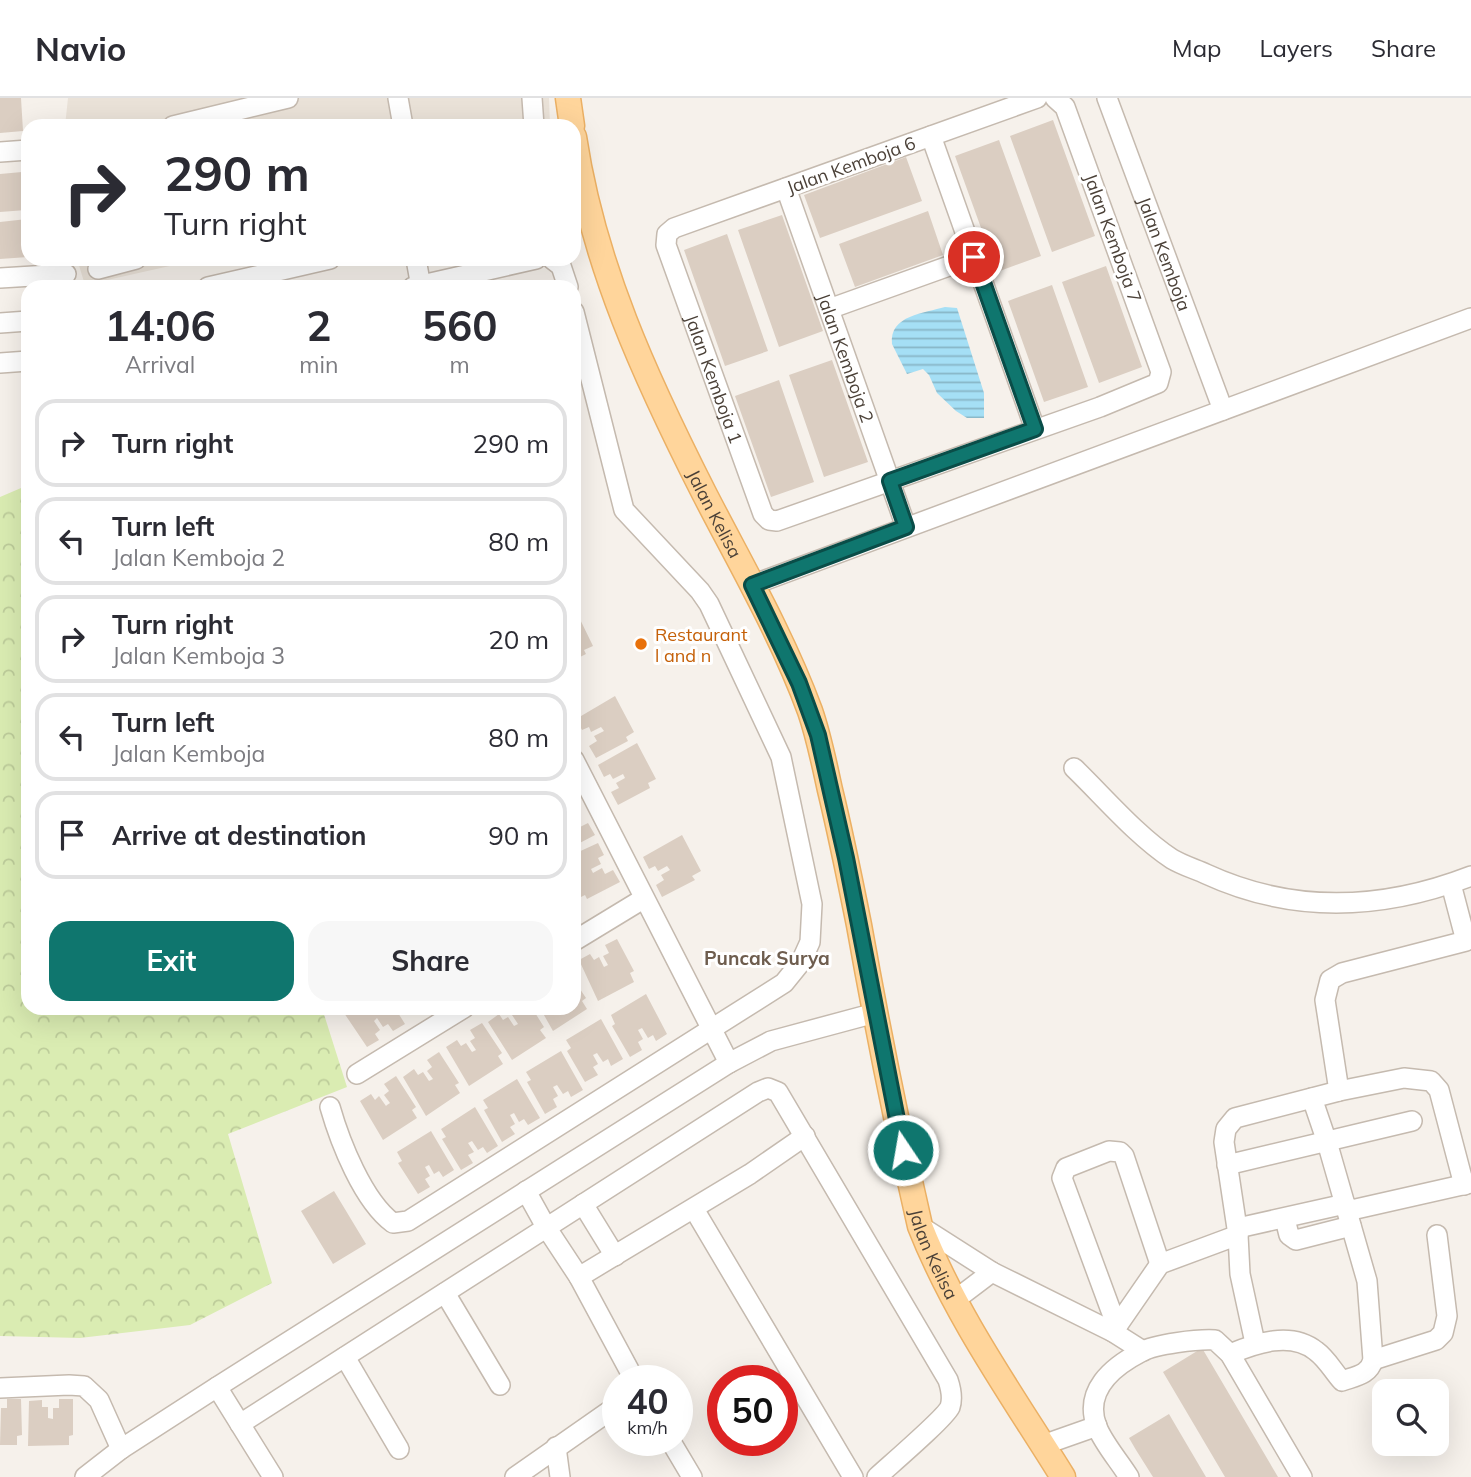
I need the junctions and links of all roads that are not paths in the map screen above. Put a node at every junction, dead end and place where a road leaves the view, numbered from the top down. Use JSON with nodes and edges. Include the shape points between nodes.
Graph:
{"nodes":[{"id":1,"x":288,"y":98,"type":"edge"},
{"id":2,"x":398,"y":98,"type":"edge"},
{"id":3,"x":532,"y":98,"type":"edge"},
{"id":4,"x":568,"y":98,"type":"edge"},
{"id":5,"x":1037,"y":98,"type":"edge"},
{"id":6,"x":1055,"y":98,"type":"edge"},
{"id":7,"x":1107,"y":98,"type":"edge"},
{"id":8,"x":202,"y":119,"type":"edge"},
{"id":9,"x":402,"y":119,"type":"edge"},
{"id":10,"x":534,"y":119,"type":"edge"},
{"id":11,"x":571,"y":119,"type":"edge"},
{"id":12,"x":931,"y":136,"type":"junction"},
{"id":13,"x":21,"y":150,"type":"edge"},
{"id":14,"x":0,"y":152,"type":"edge"},
{"id":15,"x":786,"y":188,"type":"junction"},
{"id":16,"x":581,"y":206,"type":"edge"},
{"id":17,"x":667,"y":234,"type":"joint"},
{"id":18,"x":581,"y":235,"type":"edge"},
{"id":19,"x":974,"y":257,"type":"junction"},
{"id":20,"x":603,"y":264,"type":"junction"},
{"id":21,"x":109,"y":266,"type":"edge"},
{"id":22,"x":300,"y":266,"type":"edge"},
{"id":23,"x":505,"y":266,"type":"edge"},
{"id":24,"x":98,"y":269,"type":"dead end"},
{"id":25,"x":66,"y":274,"type":"dead end"},
{"id":26,"x":0,"y":278,"type":"edge"},
{"id":27,"x":238,"y":280,"type":"edge"},
{"id":28,"x":444,"y":280,"type":"edge"},
{"id":29,"x":829,"y":309,"type":"junction"},
{"id":30,"x":1471,"y":318,"type":"edge"},
{"id":31,"x":21,"y":322,"type":"edge"},
{"id":32,"x":0,"y":323,"type":"edge"},
{"id":33,"x":581,"y":340,"type":"edge"},
{"id":34,"x":21,"y":362,"type":"edge"},
{"id":35,"x":0,"y":363,"type":"edge"},
{"id":36,"x":1223,"y":410,"type":"junction"},
{"id":37,"x":1035,"y":429,"type":"junction"},
{"id":38,"x":890,"y":481,"type":"junction"},
{"id":39,"x":906,"y":527,"type":"junction"},
{"id":40,"x":752,"y":585,"type":"junction"},
{"id":41,"x":1074,"y":768,"type":"dead end"},
{"id":42,"x":581,"y":776,"type":"edge"},
{"id":43,"x":1471,"y":876,"type":"edge"},
{"id":44,"x":1451,"y":884,"type":"junction"},
{"id":45,"x":643,"y":898,"type":"junction"},
{"id":46,"x":581,"y":937,"type":"edge"},
{"id":47,"x":875,"y":1013,"type":"junction"},
{"id":48,"x":453,"y":1015,"type":"edge"},
{"id":49,"x":710,"y":1028,"type":"junction"},
{"id":50,"x":729,"y":1063,"type":"junction"},
{"id":51,"x":357,"y":1074,"type":"dead end"},
{"id":52,"x":1339,"y":1091,"type":"junction"},
{"id":53,"x":1312,"y":1098,"type":"junction"},
{"id":54,"x":330,"y":1107,"type":"dead end"},
{"id":55,"x":1412,"y":1121,"type":"dead end"},
{"id":56,"x":805,"y":1136,"type":"junction"},
{"id":57,"x":1327,"y":1142,"type":"junction"},
{"id":58,"x":1227,"y":1165,"type":"junction"},
{"id":59,"x":1467,"y":1184,"type":"edge"},
{"id":60,"x":526,"y":1191,"type":"junction"},
{"id":61,"x":583,"y":1204,"type":"junction"},
{"id":62,"x":694,"y":1209,"type":"junction"},
{"id":63,"x":1348,"y":1214,"type":"junction"},
{"id":64,"x":920,"y":1226,"type":"junction"},
{"id":65,"x":546,"y":1227,"type":"junction"},
{"id":66,"x":1238,"y":1231,"type":"junction"},
{"id":67,"x":1437,"y":1235,"type":"dead end"},
{"id":68,"x":615,"y":1256,"type":"junction"},
{"id":69,"x":1160,"y":1264,"type":"junction"},
{"id":70,"x":992,"y":1272,"type":"junction"},
{"id":71,"x":579,"y":1277,"type":"junction"},
{"id":72,"x":445,"y":1293,"type":"junction"},
{"id":73,"x":954,"y":1300,"type":"junction"},
{"id":74,"x":1115,"y":1329,"type":"junction"},
{"id":75,"x":1255,"y":1343,"type":"junction"},
{"id":76,"x":1143,"y":1351,"type":"junction"},
{"id":77,"x":1230,"y":1354,"type":"junction"},
{"id":78,"x":345,"y":1357,"type":"junction"},
{"id":79,"x":1373,"y":1360,"type":"junction"},
{"id":80,"x":626,"y":1365,"type":"edge"},
{"id":81,"x":500,"y":1385,"type":"dead end"},
{"id":82,"x":217,"y":1387,"type":"junction"},
{"id":83,"x":0,"y":1388,"type":"edge"},
{"id":84,"x":602,"y":1416,"type":"edge"},
{"id":85,"x":240,"y":1424,"type":"junction"},
{"id":86,"x":1097,"y":1426,"type":"junction"},
{"id":87,"x":1043,"y":1445,"type":"junction"},
{"id":88,"x":556,"y":1447,"type":"junction"},
{"id":89,"x":121,"y":1448,"type":"junction"},
{"id":90,"x":399,"y":1449,"type":"dead end"},
{"id":91,"x":680,"y":1456,"type":"edge"},
{"id":92,"x":85,"y":1477,"type":"edge"},
{"id":93,"x":273,"y":1477,"type":"edge"},
{"id":94,"x":515,"y":1477,"type":"edge"},
{"id":95,"x":560,"y":1477,"type":"edge"},
{"id":96,"x":692,"y":1477,"type":"edge"},
{"id":97,"x":853,"y":1477,"type":"edge"},
{"id":98,"x":877,"y":1477,"type":"edge"},
{"id":99,"x":1063,"y":1477,"type":"edge"},
{"id":100,"x":1129,"y":1477,"type":"edge"},
{"id":101,"x":1302,"y":1477,"type":"edge"}],
"edges":[{"from":1,"to":8,"type":"street"},
{"from":2,"to":9,"type":"street"},
{"from":3,"to":10,"type":"street"},
{"from":4,"to":11,"type":"main road"},
{"from":5,"to":12,"type":"street","name":"Jalan Kemboja 6"},
{"from":6,"to":37,"type":"street","name":"Jalan Kemboja 7","via":[[1065,107],[1161,372],[1158,383]]},
{"from":7,"to":36,"type":"street","name":"Jalan Kemboja"},
{"from":12,"to":15,"type":"street","name":"Jalan Kemboja 6"},
{"from":12,"to":19,"type":"street"},
{"from":13,"to":14,"type":"street"},
{"from":15,"to":17,"type":"street","name":"Jalan Kemboja 6"},
{"from":15,"to":29,"type":"street","name":"Jalan Kemboja 2"},
{"from":16,"to":20,"type":"main road","name":"Jalan Kelisa"},
{"from":17,"to":38,"type":"street","name":"Jalan Kemboja 1","via":[[666,245],[763,514],[777,522]]},
{"from":18,"to":20,"type":"main road"},
{"from":19,"to":29,"type":"street"},
{"from":19,"to":37,"type":"street"},
{"from":20,"to":40,"type":"main road","name":"Jalan Kelisa","via":[[641,364]]},
{"from":21,"to":24,"type":"street"},
{"from":22,"to":27,"type":"street"},
{"from":23,"to":28,"type":"street"},
{"from":25,"to":26,"type":"street"},
{"from":29,"to":38,"type":"street","name":"Jalan Kemboja 2"},
{"from":30,"to":36,"type":"street"},
{"from":31,"to":32,"type":"street"},
{"from":33,"to":49,"type":"street","via":[[624,510],[709,604],[772,734],[812,904],[810,942],[784,983]]},
{"from":34,"to":35,"type":"street"},
{"from":36,"to":39,"type":"street"},
{"from":37,"to":38,"type":"street"},
{"from":38,"to":39,"type":"street","name":"Jalan Kemboja 2"},
{"from":39,"to":40,"type":"street"},
{"from":40,"to":47,"type":"main road","name":"Jalan Kelisa","via":[[799,683],[818,735]]},
{"from":41,"to":44,"type":"street","via":[[1173,859],[1226,883],[1287,900],[1350,904]]},
{"from":42,"to":45,"type":"street"},
{"from":43,"to":44,"type":"street"},
{"from":44,"to":52,"type":"street","via":[[1466,941],[1330,980],[1325,1000]]},
{"from":45,"to":46,"type":"street"},
{"from":45,"to":49,"type":"street"},
{"from":47,"to":50,"type":"street","via":[[771,1041]]},
{"from":47,"to":64,"type":"main road","name":"Jalan Kelisa"},
{"from":48,"to":51,"type":"street"},
{"from":49,"to":50,"type":"street"},
{"from":49,"to":54,"type":"street","via":[[408,1221],[393,1223],[374,1203],[338,1138]]},
{"from":50,"to":60,"type":"street"},
{"from":52,"to":53,"type":"street"},
{"from":52,"to":59,"type":"street","via":[[1404,1078],[1434,1083]]},
{"from":53,"to":57,"type":"street"},
{"from":53,"to":58,"type":"street","via":[[1235,1118],[1224,1133]]},
{"from":55,"to":57,"type":"street"},
{"from":56,"to":61,"type":"street","via":[[778,1092],[768,1088]]},
{"from":56,"to":62,"type":"street"},
{"from":56,"to":98,"type":"street","via":[[951,1388],[946,1412]]},
{"from":57,"to":58,"type":"street"},
{"from":57,"to":63,"type":"street"},
{"from":58,"to":66,"type":"street"},
{"from":59,"to":63,"type":"street"},
{"from":60,"to":65,"type":"street"},
{"from":60,"to":82,"type":"street"},
{"from":61,"to":65,"type":"street"},
{"from":61,"to":68,"type":"street"},
{"from":62,"to":68,"type":"street"},
{"from":62,"to":97,"type":"street"},
{"from":63,"to":66,"type":"street","via":[[1266,1221]]},
{"from":63,"to":79,"type":"street","via":[[1368,1288]]},
{"from":64,"to":70,"type":"street"},
{"from":64,"to":73,"type":"main road","name":"Jalan Kelisa"},
{"from":65,"to":71,"type":"street"},
{"from":65,"to":72,"type":"street"},
{"from":66,"to":69,"type":"street"},
{"from":66,"to":75,"type":"street","via":[[1240,1274]]},
{"from":67,"to":79,"type":"street","via":[[1447,1316],[1443,1333],[1436,1340]]},
{"from":68,"to":71,"type":"street"},
{"from":69,"to":74,"type":"street"},
{"from":69,"to":74,"type":"street","via":[[1124,1156],[1109,1151],[1066,1168],[1064,1185]]},
{"from":70,"to":73,"type":"street"},
{"from":70,"to":74,"type":"street"},
{"from":71,"to":80,"type":"street"},
{"from":72,"to":78,"type":"street"},
{"from":72,"to":81,"type":"street"},
{"from":73,"to":87,"type":"main road","name":"Jalan Kelisa"},
{"from":74,"to":76,"type":"street"},
{"from":75,"to":77,"type":"street"},
{"from":75,"to":79,"type":"street","via":[[1284,1340],[1309,1346],[1342,1381],[1368,1371]]},
{"from":76,"to":77,"type":"street","via":[[1215,1339]]},
{"from":76,"to":86,"type":"street","via":[[1099,1385],[1094,1403]]},
{"from":77,"to":101,"type":"street"},
{"from":78,"to":85,"type":"street"},
{"from":78,"to":90,"type":"street"},
{"from":82,"to":85,"type":"street"},
{"from":82,"to":89,"type":"street"},
{"from":83,"to":89,"type":"street","via":[[85,1386],[99,1400]]},
{"from":84,"to":88,"type":"street"},
{"from":85,"to":93,"type":"street"},
{"from":86,"to":87,"type":"street"},
{"from":86,"to":100,"type":"street"},
{"from":87,"to":99,"type":"main road","name":"Jalan Kelisa"},
{"from":88,"to":94,"type":"street"},
{"from":88,"to":95,"type":"street"},
{"from":89,"to":92,"type":"street"},
{"from":91,"to":96,"type":"street"}]}
